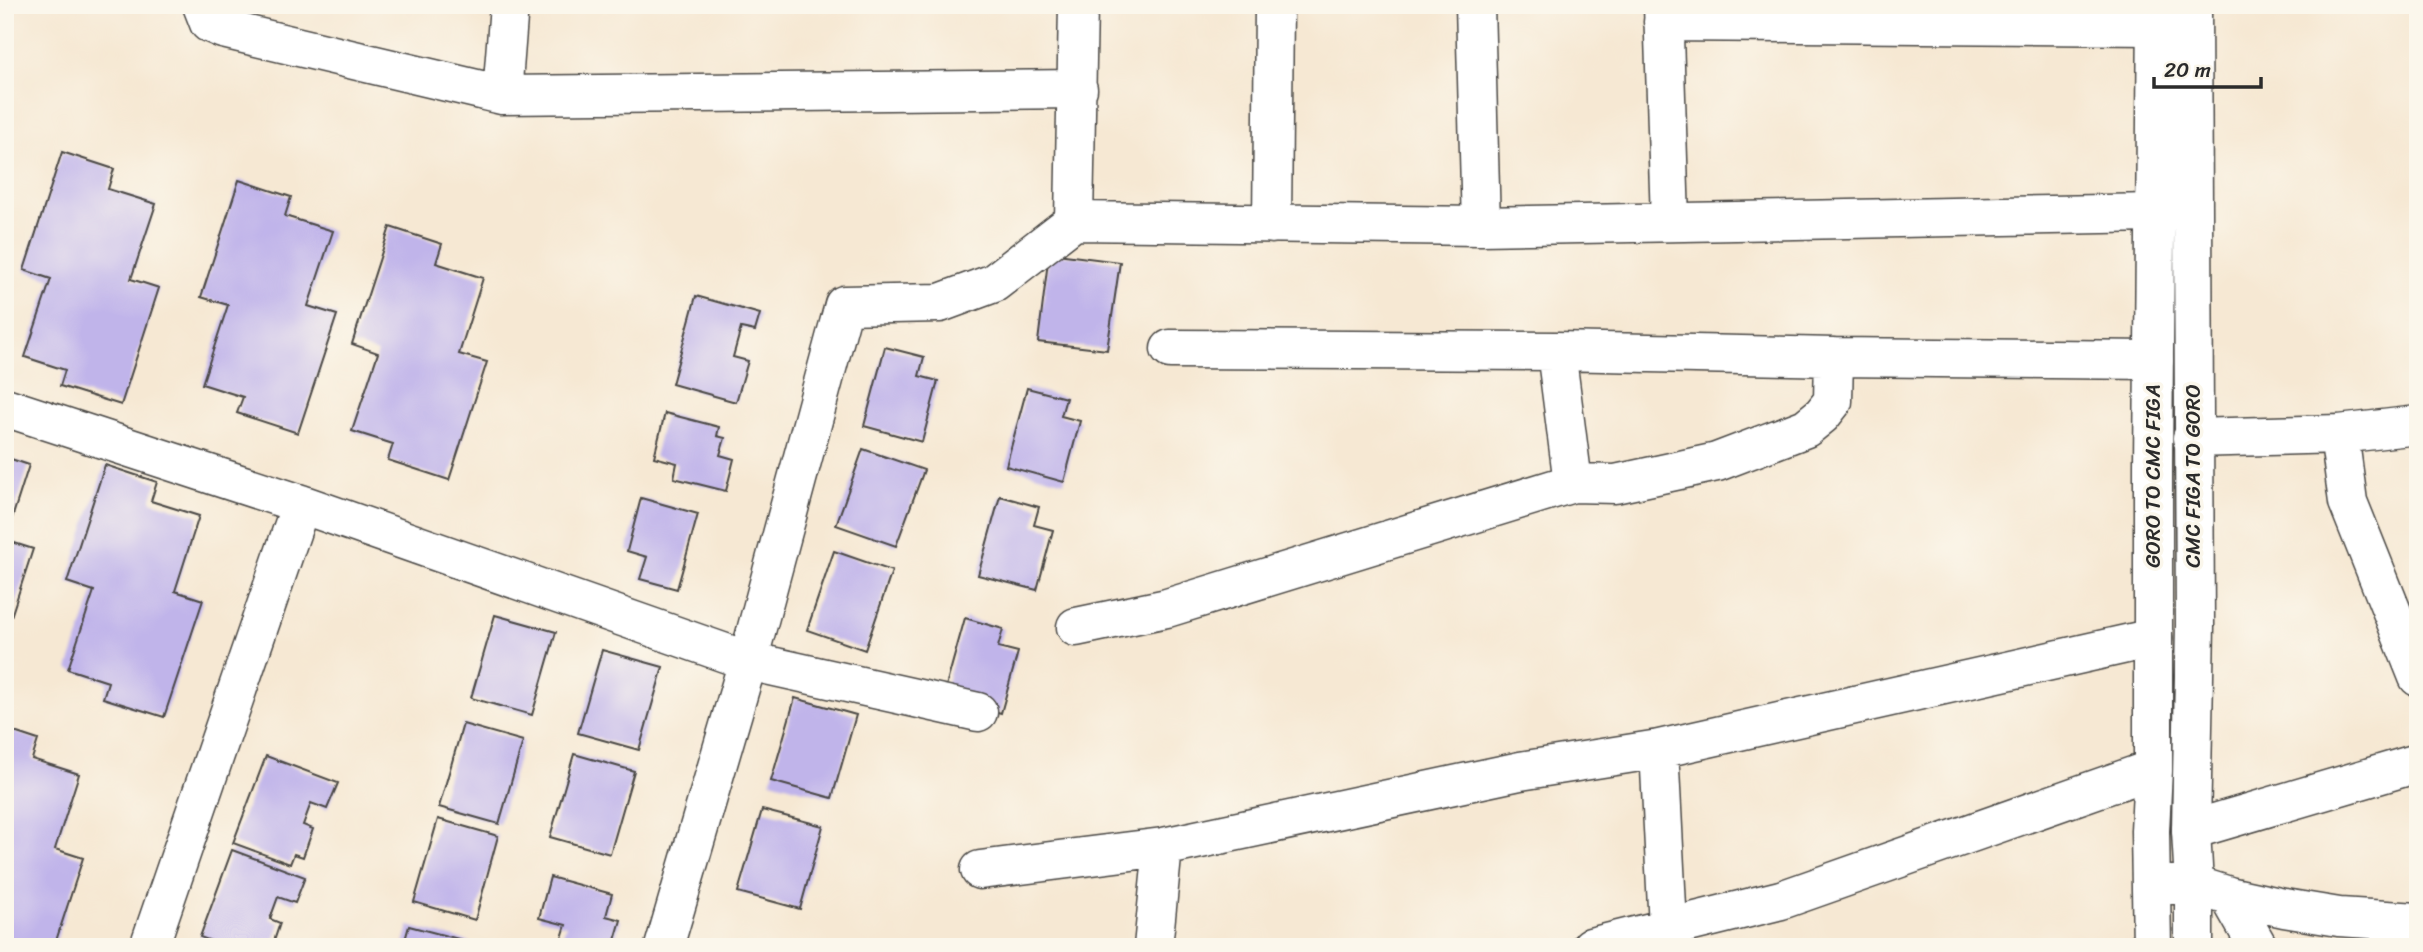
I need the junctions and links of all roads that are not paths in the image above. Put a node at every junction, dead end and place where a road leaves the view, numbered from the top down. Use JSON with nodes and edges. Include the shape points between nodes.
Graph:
{"nodes":[{"id":1,"x":202,"y":5,"type":"edge"},
{"id":2,"x":509,"y":5,"type":"edge"},
{"id":3,"x":1078,"y":5,"type":"edge"},
{"id":4,"x":1274,"y":5,"type":"edge"},
{"id":5,"x":1475,"y":5,"type":"edge"},
{"id":6,"x":2192,"y":5,"type":"edge"},
{"id":7,"x":1663,"y":14,"type":"edge"},
{"id":8,"x":2157,"y":16,"type":"edge"},
{"id":9,"x":1078,"y":89,"type":"junction"},
{"id":10,"x":502,"y":95,"type":"junction"},
{"id":11,"x":2155,"y":213,"type":"junction"},
{"id":12,"x":1073,"y":221,"type":"junction"},
{"id":13,"x":1670,"y":221,"type":"junction"},
{"id":14,"x":1272,"y":224,"type":"junction"},
{"id":15,"x":1481,"y":226,"type":"junction"},
{"id":16,"x":1170,"y":349,"type":"dead end"},
{"id":17,"x":1556,"y":351,"type":"junction"},
{"id":18,"x":1834,"y":357,"type":"junction"},
{"id":19,"x":2154,"y":360,"type":"junction"},
{"id":20,"x":5,"y":407,"type":"edge"},
{"id":21,"x":2418,"y":425,"type":"edge"},
{"id":22,"x":2339,"y":434,"type":"junction"},
{"id":23,"x":2193,"y":438,"type":"junction"},
{"id":24,"x":1573,"y":483,"type":"junction"},
{"id":25,"x":301,"y":504,"type":"junction"},
{"id":26,"x":1076,"y":627,"type":"dead end"},
{"id":27,"x":2153,"y":638,"type":"junction"},
{"id":28,"x":748,"y":661,"type":"junction"},
{"id":29,"x":2418,"y":677,"type":"edge"},
{"id":30,"x":978,"y":712,"type":"dead end"},
{"id":31,"x":1660,"y":749,"type":"junction"},
{"id":32,"x":2418,"y":763,"type":"edge"},
{"id":33,"x":2153,"y":769,"type":"junction"},
{"id":34,"x":2190,"y":830,"type":"junction"},
{"id":35,"x":1163,"y":847,"type":"junction"},
{"id":36,"x":980,"y":870,"type":"dead end"},
{"id":37,"x":2152,"y":885,"type":"junction"},
{"id":38,"x":2212,"y":890,"type":"junction"},
{"id":39,"x":2418,"y":922,"type":"edge"},
{"id":40,"x":1667,"y":937,"type":"edge"},
{"id":41,"x":149,"y":947,"type":"edge"},
{"id":42,"x":664,"y":947,"type":"edge"},
{"id":43,"x":1153,"y":947,"type":"edge"},
{"id":44,"x":1591,"y":947,"type":"edge"},
{"id":45,"x":2152,"y":947,"type":"edge"},
{"id":46,"x":2194,"y":947,"type":"edge"},
{"id":47,"x":2258,"y":947,"type":"edge"}],
"edges":[{"from":1,"to":10,"type":"street","via":[[209,23],[223,29]]},
{"from":2,"to":10,"type":"street"},
{"from":3,"to":9,"type":"street"},
{"from":4,"to":14,"type":"street"},
{"from":5,"to":15,"type":"street"},
{"from":6,"to":23,"type":"street","name":"CMC FIGA TO GORO"},
{"from":7,"to":8,"type":"street"},
{"from":7,"to":13,"type":"street"},
{"from":8,"to":11,"type":"street","name":"GORO TO CMC FIGA"},
{"from":9,"to":10,"type":"street"},
{"from":9,"to":12,"type":"street"},
{"from":11,"to":13,"type":"street"},
{"from":11,"to":19,"type":"street","name":"GORO TO CMC FIGA"},
{"from":12,"to":14,"type":"street"},
{"from":12,"to":28,"type":"street","via":[[994,283],[940,303],[844,305]]},
{"from":13,"to":15,"type":"street"},
{"from":14,"to":15,"type":"street"},
{"from":16,"to":17,"type":"street"},
{"from":17,"to":18,"type":"street"},
{"from":17,"to":24,"type":"street"},
{"from":18,"to":19,"type":"street"},
{"from":18,"to":24,"type":"street","via":[[1833,401],[1806,428],[1717,462],[1615,484]]},
{"from":19,"to":27,"type":"street","name":"GORO TO CMC FIGA"},
{"from":20,"to":25,"type":"street"},
{"from":21,"to":22,"type":"street"},
{"from":22,"to":23,"type":"street"},
{"from":22,"to":29,"type":"street","via":[[2348,502]]},
{"from":23,"to":34,"type":"street","name":"CMC FIGA TO GORO"},
{"from":24,"to":26,"type":"street","via":[[1167,608]]},
{"from":25,"to":28,"type":"street"},
{"from":25,"to":41,"type":"street"},
{"from":27,"to":31,"type":"street"},
{"from":27,"to":33,"type":"street","name":"GORO TO CMC FIGA"},
{"from":28,"to":30,"type":"street"},
{"from":28,"to":42,"type":"street"},
{"from":31,"to":35,"type":"street","via":[[1520,771]]},
{"from":31,"to":40,"type":"street"},
{"from":32,"to":34,"type":"street"},
{"from":33,"to":37,"type":"street","name":"GORO TO CMC FIGA"},
{"from":33,"to":40,"type":"street"},
{"from":34,"to":38,"type":"street","name":"CMC FIGA TO GORO"},
{"from":35,"to":36,"type":"street"},
{"from":35,"to":43,"type":"street"},
{"from":37,"to":38,"type":"street"},
{"from":37,"to":45,"type":"street","name":"GORO TO CMC FIGA"},
{"from":38,"to":39,"type":"street","via":[[2339,917]]},
{"from":38,"to":46,"type":"street","name":"CMC FIGA TO GORO"},
{"from":38,"to":47,"type":"street"},
{"from":40,"to":44,"type":"street"}]}
